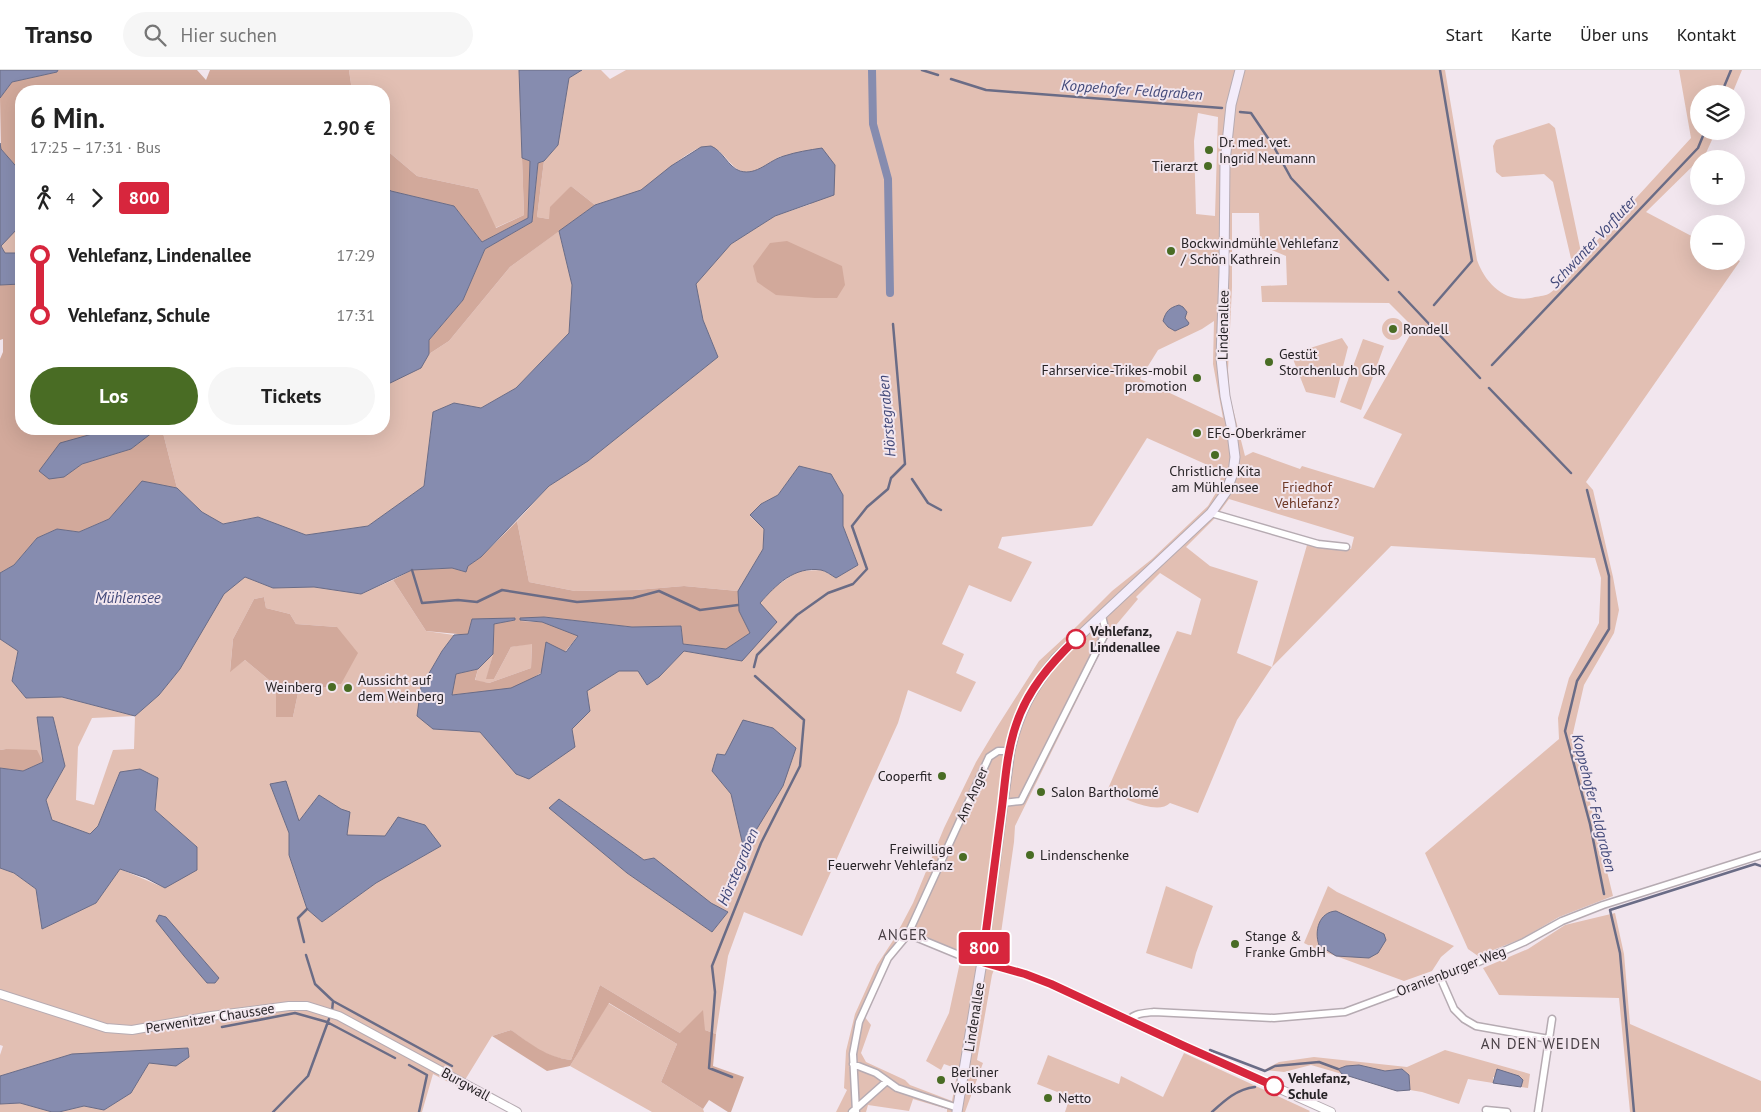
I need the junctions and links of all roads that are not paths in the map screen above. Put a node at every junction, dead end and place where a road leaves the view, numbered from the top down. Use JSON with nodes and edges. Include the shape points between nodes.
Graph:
{"nodes":[{"id":1,"x":1240,"y":70,"type":"edge"},
{"id":2,"x":1211,"y":513,"type":"junction"},
{"id":3,"x":1346,"y":547,"type":"dead end"},
{"id":4,"x":1102,"y":616,"type":"junction"},
{"id":5,"x":1010,"y":751,"type":"junction"},
{"id":6,"x":1002,"y":803,"type":"junction"},
{"id":7,"x":1761,"y":855,"type":"edge"},
{"id":8,"x":908,"y":934,"type":"junction"},
{"id":9,"x":959,"y":955,"type":"dead end"},
{"id":10,"x":982,"y":962,"type":"junction"},
{"id":11,"x":1440,"y":977,"type":"junction"},
{"id":12,"x":0,"y":994,"type":"edge"},
{"id":13,"x":1552,"y":1019,"type":"dead end"},
{"id":14,"x":1129,"y":1020,"type":"junction"},
{"id":15,"x":1549,"y":1039,"type":"junction"},
{"id":16,"x":415,"y":1056,"type":"joint"},
{"id":17,"x":853,"y":1064,"type":"junction"},
{"id":18,"x":887,"y":1080,"type":"junction"},
{"id":19,"x":855,"y":1110,"type":"edge"},
{"id":20,"x":958,"y":1110,"type":"edge"},
{"id":21,"x":1486,"y":1110,"type":"dead end"},
{"id":22,"x":517,"y":1112,"type":"edge"},
{"id":23,"x":1331,"y":1112,"type":"edge"},
{"id":24,"x":1507,"y":1112,"type":"edge"},
{"id":25,"x":1538,"y":1112,"type":"edge"}],
"edges":[{"from":1,"to":2,"type":"main road","name":"Lindenallee","via":[[1231,105],[1225,162],[1221,358],[1235,457],[1226,492]]},
{"from":2,"to":3,"type":"street","via":[[1318,544]]},
{"from":2,"to":4,"type":"main road","name":"Lindenallee"},
{"from":4,"to":5,"type":"main road","name":"Lindenallee","via":[[1056,658],[1038,680],[1015,726]]},
{"from":4,"to":6,"type":"street","via":[[1106,632],[1021,801]]},
{"from":5,"to":6,"type":"main road","name":"Lindenallee"},
{"from":5,"to":8,"type":"street","name":"Am Anger","via":[[998,751],[989,757]]},
{"from":6,"to":10,"type":"main road","name":"Lindenallee"},
{"from":7,"to":11,"type":"street","name":"Oranienburger Weg","via":[[1603,905]]},
{"from":8,"to":9,"type":"street"},
{"from":8,"to":17,"type":"street","name":"Am Anger","via":[[888,958],[859,1022]]},
{"from":10,"to":14,"type":"street","via":[[1051,984]]},
{"from":10,"to":20,"type":"main road","name":"Lindenallee"},
{"from":11,"to":14,"type":"street","name":"Oranienburger Weg","via":[[1344,1012],[1274,1018],[1154,1012]]},
{"from":11,"to":15,"type":"street","via":[[1454,1009],[1476,1026]]},
{"from":12,"to":16,"type":"street","name":"Perwenitzer Chaussee","via":[[106,1028],[132,1030],[307,1006],[339,1016]]},
{"from":13,"to":15,"type":"street"},
{"from":14,"to":23,"type":"street"},
{"from":15,"to":25,"type":"street"},
{"from":16,"to":22,"type":"street","name":"Burgwall"},
{"from":17,"to":18,"type":"street"},
{"from":17,"to":19,"type":"street","name":"Am Anger"},
{"from":18,"to":19,"type":"street","name":"Am Anger"},
{"from":18,"to":20,"type":"street","via":[[897,1088]]},
{"from":21,"to":24,"type":"street"}]}
